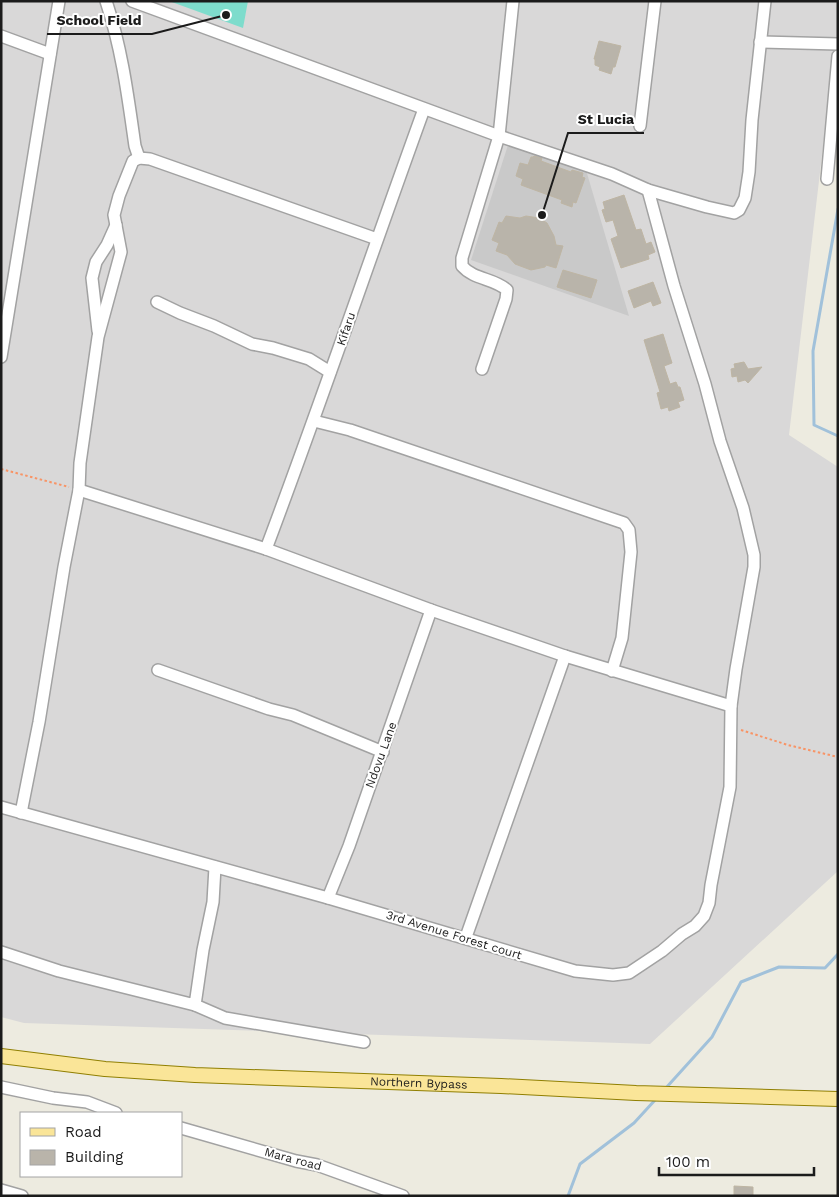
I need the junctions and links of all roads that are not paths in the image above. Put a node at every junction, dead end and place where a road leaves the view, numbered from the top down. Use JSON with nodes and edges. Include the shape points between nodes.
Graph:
{"nodes":[{"id":1,"x":59,"y":1,"type":"edge"},
{"id":2,"x":106,"y":1,"type":"edge"},
{"id":3,"x":132,"y":1,"type":"edge"},
{"id":4,"x":513,"y":1,"type":"edge"},
{"id":5,"x":655,"y":1,"type":"edge"},
{"id":6,"x":765,"y":1,"type":"edge"},
{"id":7,"x":1,"y":36,"type":"edge"},
{"id":8,"x":760,"y":42,"type":"junction"},
{"id":9,"x":838,"y":44,"type":"edge"},
{"id":10,"x":50,"y":54,"type":"junction"},
{"id":11,"x":838,"y":56,"type":"edge"},
{"id":12,"x":424,"y":109,"type":"junction"},
{"id":13,"x":640,"y":126,"type":"dead end"},
{"id":14,"x":498,"y":136,"type":"junction"},
{"id":15,"x":139,"y":158,"type":"junction"},
{"id":16,"x":827,"y":179,"type":"dead end"},
{"id":17,"x":648,"y":190,"type":"junction"},
{"id":18,"x":116,"y":225,"type":"junction"},
{"id":19,"x":377,"y":239,"type":"junction"},
{"id":20,"x":157,"y":302,"type":"dead end"},
{"id":21,"x":98,"y":337,"type":"junction"},
{"id":22,"x":1,"y":357,"type":"edge"},
{"id":23,"x":482,"y":370,"type":"dead end"},
{"id":24,"x":330,"y":372,"type":"junction"},
{"id":25,"x":314,"y":421,"type":"junction"},
{"id":26,"x":79,"y":490,"type":"junction"},
{"id":27,"x":266,"y":549,"type":"junction"},
{"id":28,"x":431,"y":610,"type":"junction"},
{"id":29,"x":565,"y":656,"type":"junction"},
{"id":30,"x":158,"y":670,"type":"dead end"},
{"id":31,"x":612,"y":670,"type":"junction"},
{"id":32,"x":731,"y":706,"type":"junction"},
{"id":33,"x":383,"y":752,"type":"junction"},
{"id":34,"x":1,"y":807,"type":"edge"},
{"id":35,"x":21,"y":813,"type":"junction"},
{"id":36,"x":215,"y":867,"type":"junction"},
{"id":37,"x":328,"y":898,"type":"junction"},
{"id":38,"x":466,"y":938,"type":"junction"},
{"id":39,"x":1,"y":952,"type":"edge"},
{"id":40,"x":195,"y":1005,"type":"junction"},
{"id":41,"x":364,"y":1042,"type":"dead end"},
{"id":42,"x":1,"y":1056,"type":"edge"},
{"id":43,"x":1,"y":1087,"type":"edge"},
{"id":44,"x":838,"y":1099,"type":"edge"},
{"id":45,"x":113,"y":1112,"type":"edge"},
{"id":46,"x":182,"y":1128,"type":"edge"},
{"id":47,"x":1,"y":1190,"type":"edge"},
{"id":48,"x":22,"y":1196,"type":"edge"},
{"id":49,"x":403,"y":1196,"type":"edge"}],
"edges":[{"from":1,"to":10,"type":"street"},
{"from":2,"to":15,"type":"street","via":[[124,66]]},
{"from":3,"to":12,"type":"street"},
{"from":4,"to":14,"type":"street"},
{"from":5,"to":13,"type":"street"},
{"from":6,"to":8,"type":"street"},
{"from":7,"to":10,"type":"street"},
{"from":8,"to":9,"type":"street"},
{"from":8,"to":17,"type":"street","via":[[746,198],[739,210],[729,212]]},
{"from":10,"to":22,"type":"street"},
{"from":11,"to":16,"type":"street"},
{"from":12,"to":14,"type":"street"},
{"from":12,"to":19,"type":"street","name":"Kifaru"},
{"from":14,"to":17,"type":"street","via":[[576,161]]},
{"from":14,"to":23,"type":"street","via":[[462,258],[462,266],[468,273],[500,284],[507,290]]},
{"from":15,"to":18,"type":"street","via":[[132,161],[119,196],[114,215]]},
{"from":15,"to":19,"type":"street","via":[[150,159]]},
{"from":17,"to":32,"type":"street","name":"3rd Avenue Forest court","via":[[720,441],[743,508],[754,555]]},
{"from":18,"to":21,"type":"street","via":[[121,252]]},
{"from":18,"to":21,"type":"street","via":[[96,262],[92,278]]},
{"from":19,"to":24,"type":"street","name":"Kifaru"},
{"from":20,"to":24,"type":"street","via":[[252,344],[309,359]]},
{"from":21,"to":26,"type":"street"},
{"from":24,"to":25,"type":"street","name":"Kifaru"},
{"from":25,"to":27,"type":"street","name":"Kifaru"},
{"from":25,"to":31,"type":"street","via":[[350,430],[624,523],[629,530],[631,552],[622,638]]},
{"from":26,"to":27,"type":"street"},
{"from":26,"to":35,"type":"street"},
{"from":27,"to":28,"type":"street"},
{"from":28,"to":29,"type":"street"},
{"from":28,"to":33,"type":"street","name":"Ndovu Lane"},
{"from":29,"to":31,"type":"street"},
{"from":29,"to":38,"type":"street"},
{"from":30,"to":33,"type":"street","via":[[293,715]]},
{"from":31,"to":32,"type":"street"},
{"from":32,"to":38,"type":"street","name":"3rd Avenue Forest court","via":[[730,787],[709,903],[695,926],[628,973],[613,975],[575,970]]},
{"from":33,"to":37,"type":"street","name":"Ndovu Lane"},
{"from":34,"to":35,"type":"street","name":"3rd Avenue Forest court"},
{"from":35,"to":36,"type":"street","name":"3rd Avenue Forest court"},
{"from":36,"to":37,"type":"street","name":"3rd Avenue Forest court"},
{"from":36,"to":40,"type":"street","via":[[213,902]]},
{"from":37,"to":38,"type":"street","name":"3rd Avenue Forest court"},
{"from":39,"to":40,"type":"street","via":[[60,971]]},
{"from":40,"to":41,"type":"street","via":[[225,1018]]},
{"from":42,"to":44,"type":"main road","name":"Northern Bypass","via":[[105,1069],[195,1075],[636,1094]]},
{"from":43,"to":45,"type":"street","via":[[86,1102]]},
{"from":46,"to":49,"type":"street","name":"Mara road","via":[[316,1165]]},
{"from":47,"to":48,"type":"street"}]}
